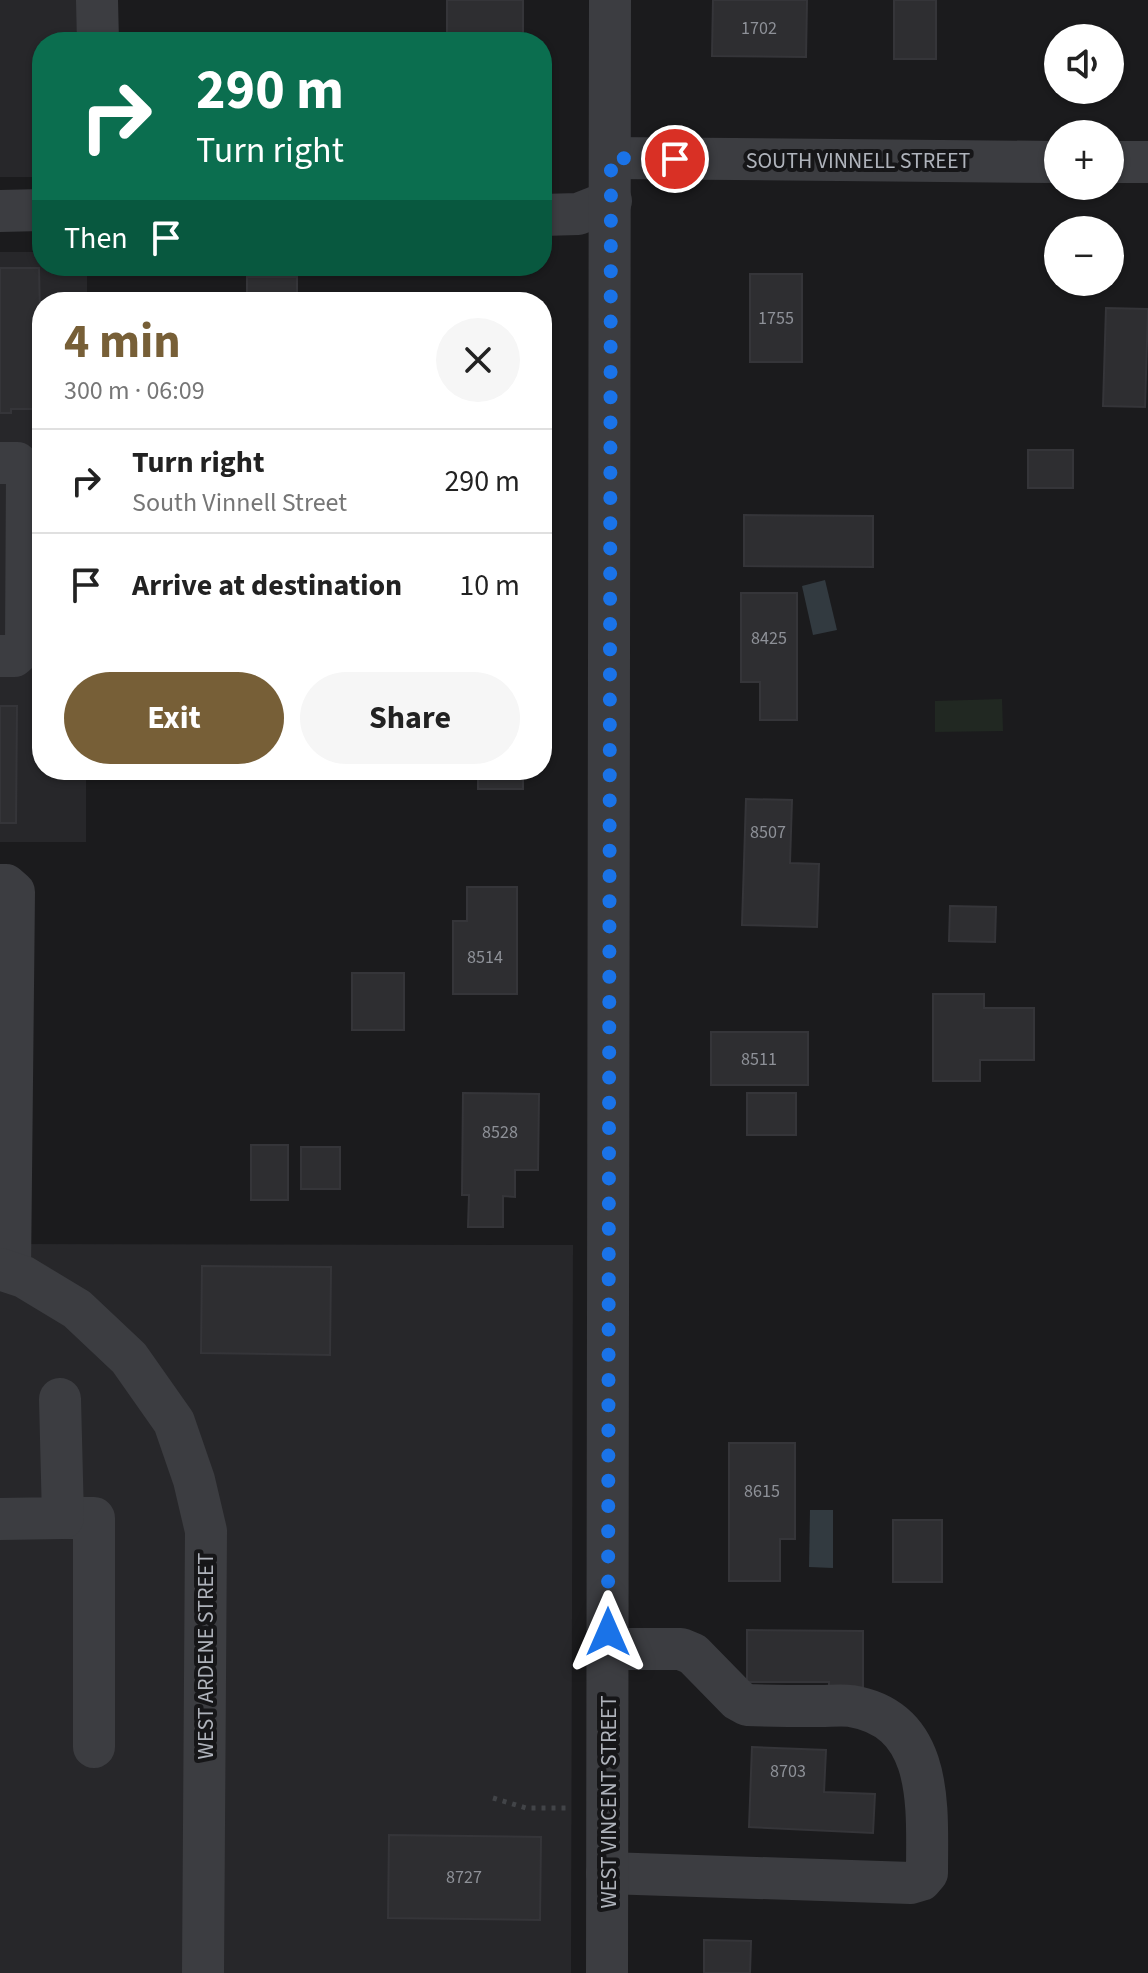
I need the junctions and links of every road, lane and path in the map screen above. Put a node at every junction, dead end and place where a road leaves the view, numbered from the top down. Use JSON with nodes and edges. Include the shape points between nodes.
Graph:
{"nodes":[{"id":1,"x":97,"y":0,"type":"edge"},
{"id":2,"x":610,"y":0,"type":"edge"},
{"id":3,"x":98,"y":32,"type":"edge"},
{"id":4,"x":611,"y":158,"type":"junction"},
{"id":5,"x":1044,"y":162,"type":"edge"},
{"id":6,"x":1124,"y":162,"type":"edge"},
{"id":7,"x":1148,"y":162,"type":"edge"},
{"id":8,"x":611,"y":201,"type":"junction"},
{"id":9,"x":32,"y":210,"type":"edge"},
{"id":10,"x":0,"y":211,"type":"edge"},
{"id":11,"x":552,"y":215,"type":"edge"},
{"id":12,"x":0,"y":463,"type":"edge"},
{"id":13,"x":0,"y":656,"type":"edge"},
{"id":14,"x":0,"y":885,"type":"edge"},
{"id":15,"x":5,"y":1270,"type":"edge"},
{"id":16,"x":60,"y":1399,"type":"dead end"},
{"id":17,"x":63,"y":1518,"type":"junction"},
{"id":18,"x":0,"y":1519,"type":"edge"},
{"id":19,"x":608,"y":1649,"type":"junction"},
{"id":20,"x":94,"y":1747,"type":"dead end"},
{"id":21,"x":493,"y":1798,"type":"dead end"},
{"id":22,"x":607,"y":1808,"type":"junction"},
{"id":23,"x":607,"y":1873,"type":"junction"},
{"id":24,"x":203,"y":1973,"type":"edge"},
{"id":25,"x":607,"y":1973,"type":"edge"}],
"edges":[{"from":1,"to":3,"type":"street"},
{"from":2,"to":4,"type":"street","name":"WEST VINCENT STREET"},
{"from":4,"to":5,"type":"street","name":"SOUTH VINNELL STREET"},
{"from":4,"to":8,"type":"street","name":"WEST VINCENT STREET"},
{"from":6,"to":7,"type":"street"},
{"from":8,"to":11,"type":"street","via":[[578,214]]},
{"from":8,"to":19,"type":"street","name":"WEST VINCENT STREET"},
{"from":9,"to":10,"type":"street"},
{"from":12,"to":13,"type":"street","via":[[17,463],[27,472],[27,488],[26,645],[14,656]]},
{"from":14,"to":15,"type":"street","via":[[14,892]]},
{"from":15,"to":24,"type":"street","name":"WEST ARDENE STREET","via":[[77,1309],[129,1358],[174,1422],[194,1480],[206,1531]]},
{"from":16,"to":17,"type":"street"},
{"from":17,"to":18,"type":"street"},
{"from":17,"to":20,"type":"street","via":[[94,1518]]},
{"from":19,"to":22,"type":"street","name":"WEST VINCENT STREET"},
{"from":19,"to":23,"type":"street","via":[[681,1649],[747,1705],[852,1706],[898,1728],[920,1767],[927,1809],[927,1873],[911,1883]]},
{"from":21,"to":22,"type":"path","via":[[526,1808]]},
{"from":22,"to":23,"type":"street","name":"WEST VINCENT STREET"},
{"from":23,"to":25,"type":"street","name":"WEST VINCENT STREET"}]}
